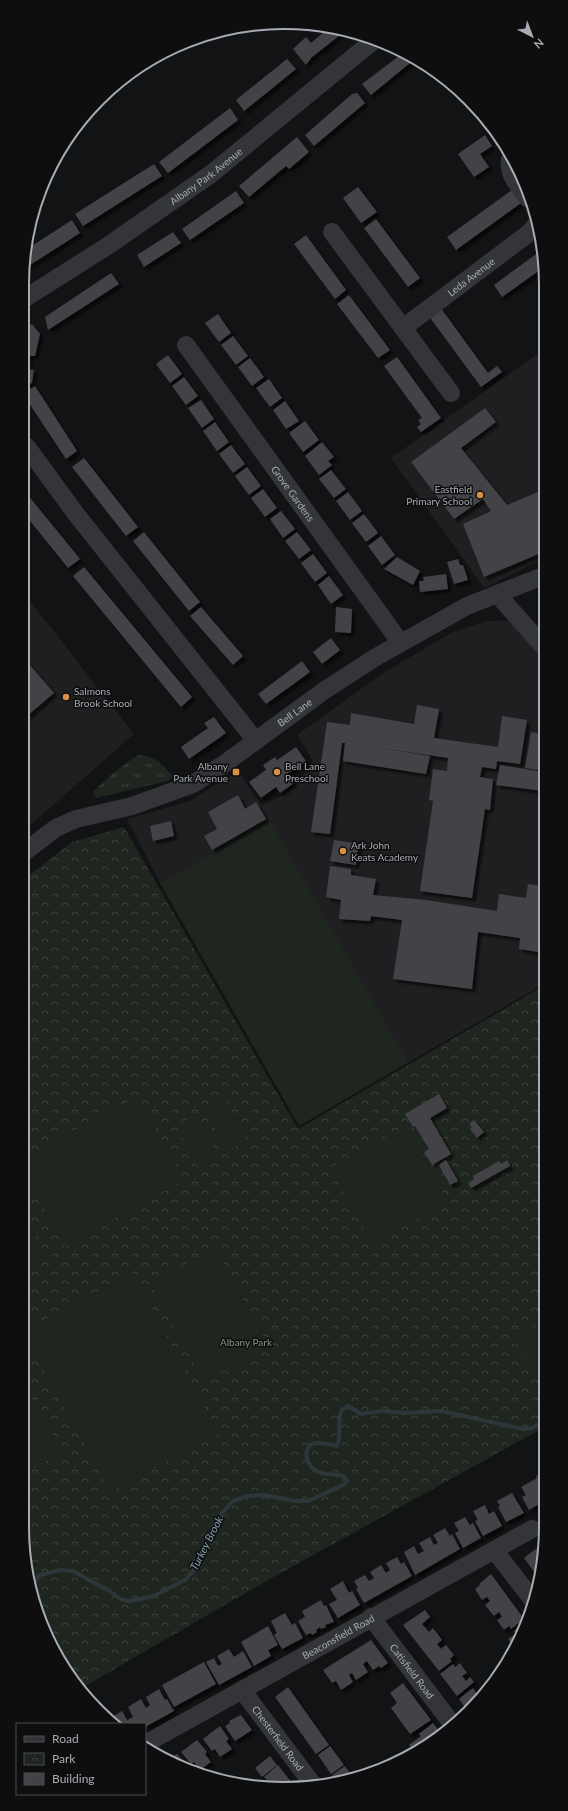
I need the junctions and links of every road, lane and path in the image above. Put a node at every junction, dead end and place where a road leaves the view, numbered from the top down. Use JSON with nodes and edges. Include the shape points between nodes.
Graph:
{"nodes":[{"id":1,"x":369,"y":44,"type":"edge"},
{"id":2,"x":508,"y":162,"type":"edge"},
{"id":3,"x":520,"y":187,"type":"edge"},
{"id":4,"x":533,"y":229,"type":"edge"},
{"id":5,"x":332,"y":232,"type":"dead end"},
{"id":6,"x":29,"y":296,"type":"edge"},
{"id":7,"x":403,"y":328,"type":"junction"},
{"id":8,"x":186,"y":345,"type":"dead end"},
{"id":9,"x":451,"y":393,"type":"dead end"},
{"id":10,"x":29,"y":449,"type":"edge"},
{"id":11,"x":539,"y":578,"type":"edge"},
{"id":12,"x":497,"y":594,"type":"junction"},
{"id":13,"x":539,"y":641,"type":"edge"},
{"id":14,"x":400,"y":642,"type":"junction"},
{"id":15,"x":256,"y":741,"type":"junction"},
{"id":16,"x":29,"y":848,"type":"edge"},
{"id":17,"x":532,"y":1529,"type":"dead end"},
{"id":18,"x":494,"y":1550,"type":"junction"},
{"id":19,"x":529,"y":1596,"type":"edge"},
{"id":20,"x":371,"y":1617,"type":"junction"},
{"id":21,"x":242,"y":1690,"type":"junction"},
{"id":22,"x":449,"y":1721,"type":"edge"},
{"id":23,"x":148,"y":1743,"type":"edge"},
{"id":24,"x":310,"y":1780,"type":"edge"}],
"edges":[{"from":1,"to":6,"type":"street","name":"Albany Park Avenue","via":[[211,174],[109,246]]},
{"from":2,"to":3,"type":"street","via":[[511,173]]},
{"from":4,"to":7,"type":"street","name":"Leda Avenue"},
{"from":5,"to":7,"type":"street"},
{"from":7,"to":9,"type":"street"},
{"from":8,"to":14,"type":"street","name":"Grove Gardens"},
{"from":10,"to":15,"type":"street","via":[[76,514]]},
{"from":11,"to":12,"type":"street","name":"Bell Lane"},
{"from":12,"to":13,"type":"street"},
{"from":12,"to":14,"type":"street","name":"Bell Lane","via":[[467,606]]},
{"from":14,"to":15,"type":"street","name":"Bell Lane","via":[[325,690]]},
{"from":15,"to":16,"type":"street","name":"Bell Lane","via":[[193,784],[132,806],[76,820],[56,828]]},
{"from":17,"to":18,"type":"street","name":"Beaconsfield Road"},
{"from":18,"to":19,"type":"street"},
{"from":18,"to":20,"type":"street","name":"Beaconsfield Road"},
{"from":20,"to":21,"type":"street","name":"Beaconsfield Road"},
{"from":20,"to":22,"type":"street","name":"Catisfield Road"},
{"from":21,"to":23,"type":"street","name":"Beaconsfield Road"},
{"from":21,"to":24,"type":"street","name":"Chesterfield Road"}]}
